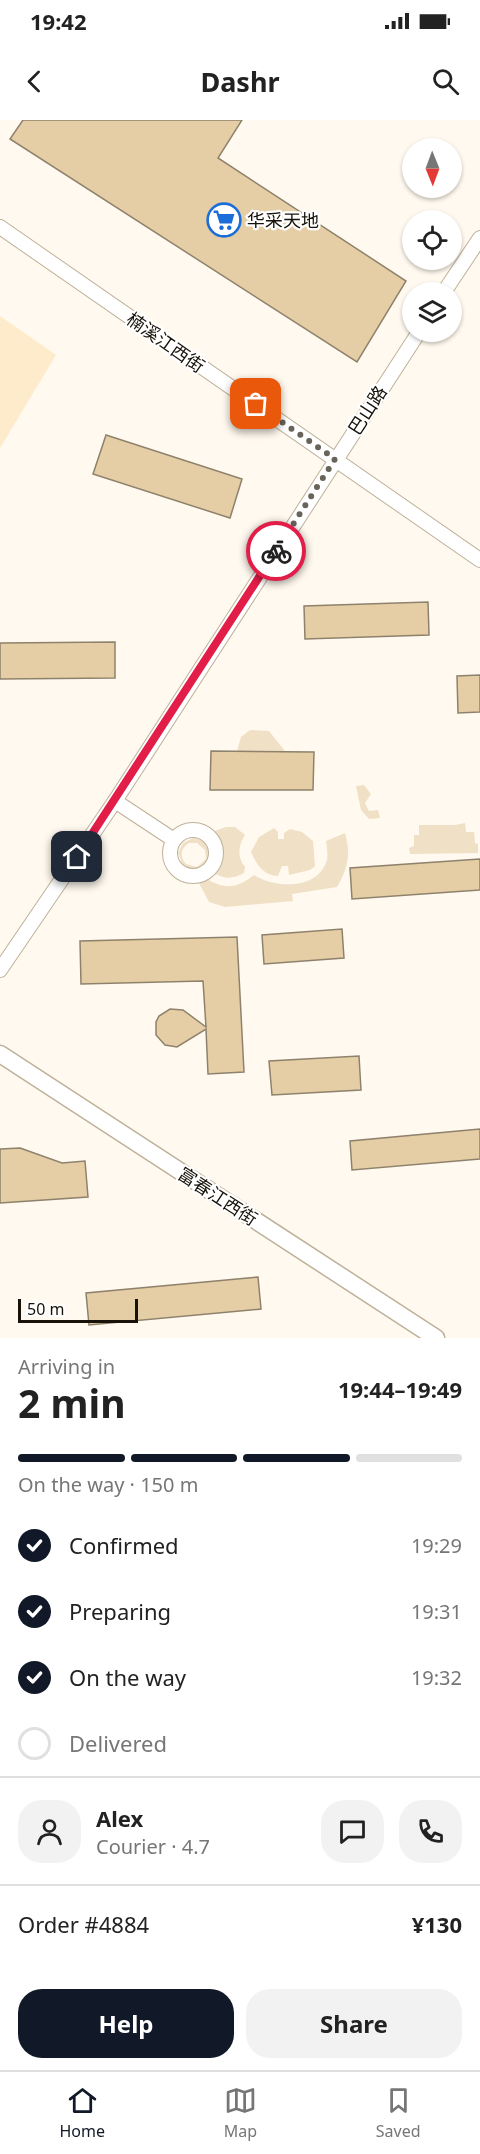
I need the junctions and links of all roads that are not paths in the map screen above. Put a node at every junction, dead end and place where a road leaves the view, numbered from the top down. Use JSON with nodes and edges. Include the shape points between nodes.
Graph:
{"nodes":[{"id":1,"x":0,"y":227,"type":"edge"},
{"id":2,"x":480,"y":238,"type":"edge"},
{"id":3,"x":451,"y":282,"type":"edge"},
{"id":4,"x":412,"y":342,"type":"edge"},
{"id":5,"x":335,"y":459,"type":"junction"},
{"id":6,"x":480,"y":560,"type":"edge"},
{"id":7,"x":115,"y":801,"type":"junction"},
{"id":8,"x":174,"y":840,"type":"dead end"},
{"id":9,"x":0,"y":970,"type":"edge"},
{"id":10,"x":0,"y":1054,"type":"edge"},
{"id":11,"x":436,"y":1338,"type":"edge"}],
"edges":[{"from":1,"to":5,"type":"street","name":"楠溪江西街"},
{"from":2,"to":3,"type":"street"},
{"from":4,"to":5,"type":"street","name":"巴山路"},
{"from":5,"to":6,"type":"street","name":"楠溪江西街"},
{"from":5,"to":7,"type":"street","name":"巴山路"},
{"from":7,"to":8,"type":"street"},
{"from":7,"to":9,"type":"street","name":"巴山路"},
{"from":10,"to":11,"type":"street","name":"富春江西街"}]}
